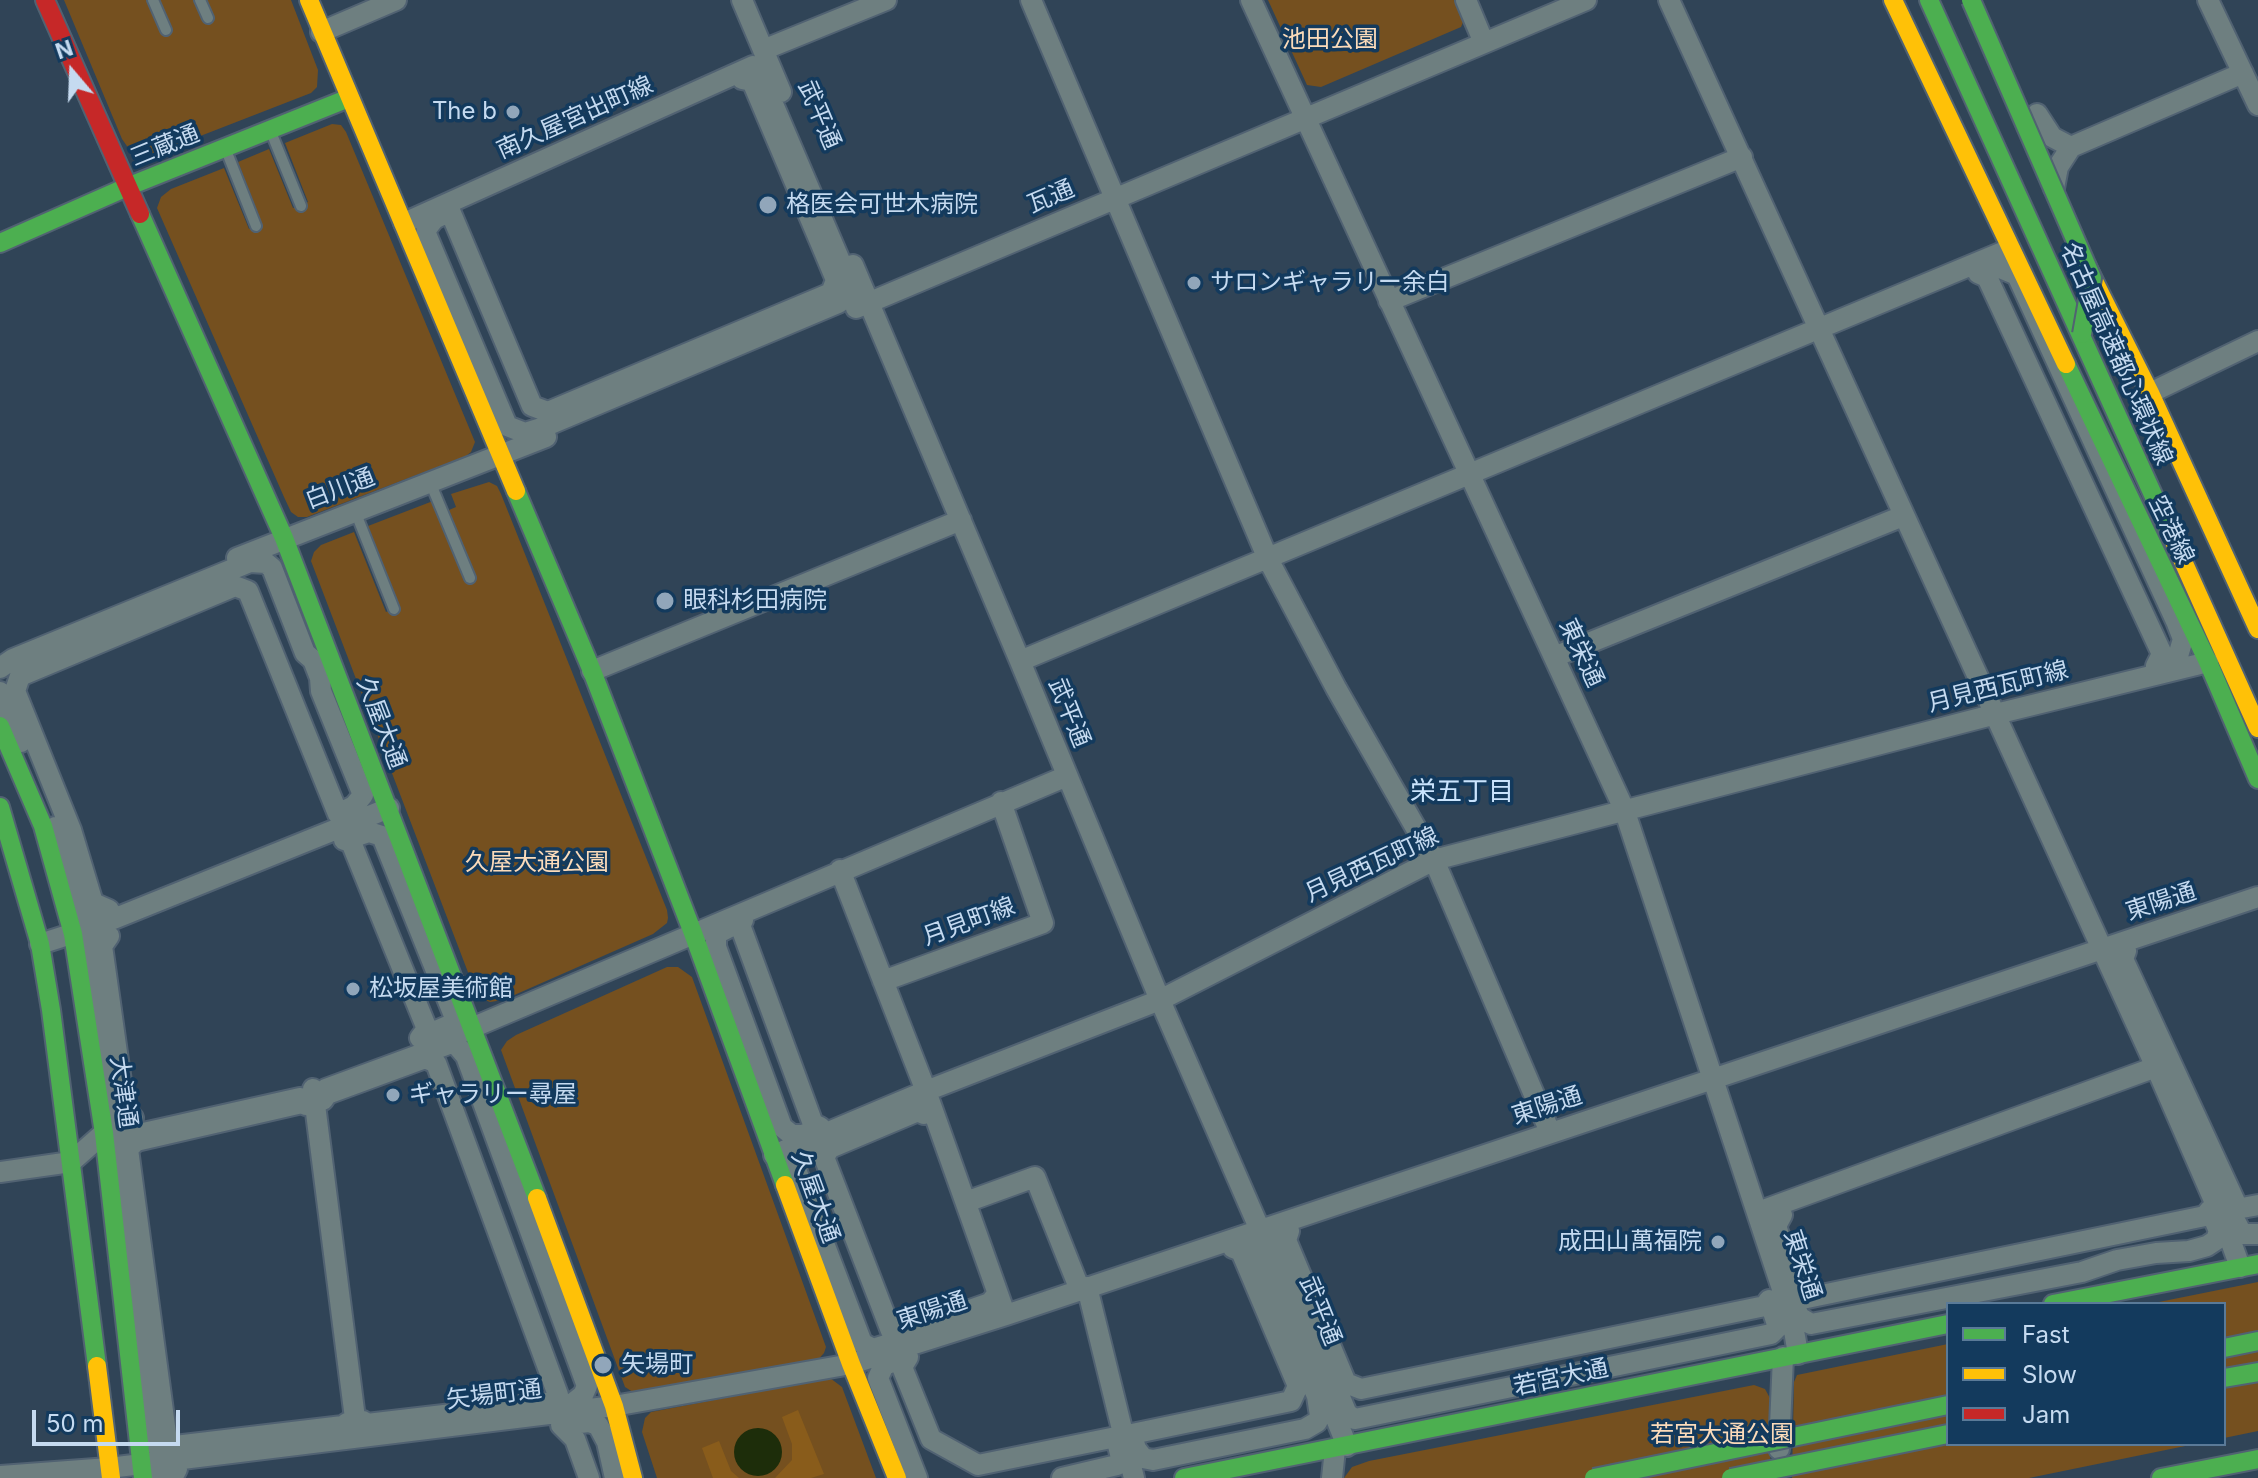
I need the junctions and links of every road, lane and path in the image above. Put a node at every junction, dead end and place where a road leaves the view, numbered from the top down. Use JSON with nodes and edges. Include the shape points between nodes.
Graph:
{"nodes":[{"id":1,"x":45,"y":0,"type":"edge"},
{"id":2,"x":153,"y":0,"type":"edge"},
{"id":3,"x":200,"y":0,"type":"edge"},
{"id":4,"x":309,"y":0,"type":"edge"},
{"id":5,"x":396,"y":0,"type":"edge"},
{"id":6,"x":742,"y":0,"type":"edge"},
{"id":7,"x":886,"y":0,"type":"edge"},
{"id":8,"x":1031,"y":0,"type":"edge"},
{"id":9,"x":1251,"y":0,"type":"edge"},
{"id":10,"x":1466,"y":0,"type":"edge"},
{"id":11,"x":1586,"y":0,"type":"edge"},
{"id":12,"x":1669,"y":0,"type":"edge"},
{"id":13,"x":1893,"y":0,"type":"edge"},
{"id":14,"x":1929,"y":0,"type":"edge"},
{"id":15,"x":1957,"y":0,"type":"edge"},
{"id":16,"x":1971,"y":0,"type":"edge"},
{"id":17,"x":1987,"y":0,"type":"edge"},
{"id":18,"x":2208,"y":0,"type":"edge"},
{"id":19,"x":208,"y":18,"type":"dead end"},
{"id":20,"x":166,"y":30,"type":"dead end"},
{"id":21,"x":321,"y":32,"type":"junction"},
{"id":22,"x":1484,"y":43,"type":"junction"},
{"id":23,"x":765,"y":55,"type":"junction"},
{"id":24,"x":2243,"y":73,"type":"junction"},
{"id":25,"x":349,"y":98,"type":"junction"},
{"id":26,"x":2258,"y":105,"type":"edge"},
{"id":27,"x":2037,"y":114,"type":"junction"},
{"id":28,"x":1305,"y":120,"type":"junction"},
{"id":29,"x":270,"y":130,"type":"junction"},
{"id":30,"x":2029,"y":146,"type":"junction"},
{"id":31,"x":2071,"y":147,"type":"junction"},
{"id":32,"x":225,"y":148,"type":"junction"},
{"id":33,"x":1742,"y":157,"type":"junction"},
{"id":34,"x":127,"y":187,"type":"junction"},
{"id":35,"x":1115,"y":198,"type":"junction"},
{"id":36,"x":2052,"y":198,"type":"junction"},
{"id":37,"x":301,"y":206,"type":"dead end"},
{"id":38,"x":450,"y":211,"type":"joint"},
{"id":39,"x":404,"y":223,"type":"junction"},
{"id":40,"x":256,"y":226,"type":"dead end"},
{"id":41,"x":0,"y":243,"type":"edge"},
{"id":42,"x":2010,"y":249,"type":"junction"},
{"id":43,"x":1389,"y":301,"type":"junction"},
{"id":44,"x":869,"y":303,"type":"junction"},
{"id":45,"x":1819,"y":328,"type":"junction"},
{"id":46,"x":2082,"y":334,"type":"junction"},
{"id":47,"x":2258,"y":341,"type":"edge"},
{"id":48,"x":2150,"y":393,"type":"junction"},
{"id":49,"x":536,"y":441,"type":"joint"},
{"id":50,"x":503,"y":454,"type":"junction"},
{"id":51,"x":2138,"y":459,"type":"junction"},
{"id":52,"x":1470,"y":474,"type":"junction"},
{"id":53,"x":430,"y":482,"type":"junction"},
{"id":54,"x":355,"y":511,"type":"junction"},
{"id":55,"x":1903,"y":516,"type":"junction"},
{"id":56,"x":961,"y":520,"type":"junction"},
{"id":57,"x":284,"y":538,"type":"junction"},
{"id":58,"x":2200,"y":554,"type":"dead end"},
{"id":59,"x":1268,"y":559,"type":"junction"},
{"id":60,"x":470,"y":578,"type":"dead end"},
{"id":61,"x":394,"y":609,"type":"dead end"},
{"id":62,"x":2258,"y":629,"type":"edge"},
{"id":63,"x":2162,"y":654,"type":"joint"},
{"id":64,"x":1554,"y":657,"type":"junction"},
{"id":65,"x":0,"y":658,"type":"edge"},
{"id":66,"x":1020,"y":661,"type":"junction"},
{"id":67,"x":2208,"y":662,"type":"junction"},
{"id":68,"x":0,"y":668,"type":"edge"},
{"id":69,"x":592,"y":671,"type":"junction"},
{"id":70,"x":0,"y":692,"type":"edge"},
{"id":71,"x":1996,"y":714,"type":"junction"},
{"id":72,"x":0,"y":726,"type":"edge"},
{"id":73,"x":2258,"y":728,"type":"edge"},
{"id":74,"x":1067,"y":776,"type":"junction"},
{"id":75,"x":2258,"y":779,"type":"edge"},
{"id":76,"x":1001,"y":802,"type":"junction"},
{"id":77,"x":0,"y":807,"type":"edge"},
{"id":78,"x":389,"y":808,"type":"junction"},
{"id":79,"x":1624,"y":809,"type":"junction"},
{"id":80,"x":5,"y":845,"type":"edge"},
{"id":81,"x":1434,"y":860,"type":"junction"},
{"id":82,"x":840,"y":870,"type":"junction"},
{"id":83,"x":2258,"y":897,"type":"edge"},
{"id":84,"x":740,"y":925,"type":"joint"},
{"id":85,"x":693,"y":933,"type":"junction"},
{"id":86,"x":73,"y":934,"type":"junction"},
{"id":87,"x":40,"y":944,"type":"junction"},
{"id":88,"x":2101,"y":949,"type":"junction"},
{"id":89,"x":883,"y":981,"type":"junction"},
{"id":90,"x":1160,"y":1000,"type":"junction"},
{"id":91,"x":474,"y":1027,"type":"junction"},
{"id":92,"x":427,"y":1029,"type":"joint"},
{"id":93,"x":2156,"y":1067,"type":"junction"},
{"id":94,"x":1713,"y":1079,"type":"junction"},
{"id":95,"x":312,"y":1087,"type":"junction"},
{"id":96,"x":926,"y":1091,"type":"junction"},
{"id":97,"x":133,"y":1118,"type":"joint"},
{"id":98,"x":1550,"y":1132,"type":"junction"},
{"id":99,"x":104,"y":1133,"type":"junction"},
{"id":100,"x":774,"y":1155,"type":"junction"},
{"id":101,"x":824,"y":1157,"type":"joint"},
{"id":102,"x":71,"y":1162,"type":"junction"},
{"id":103,"x":0,"y":1172,"type":"edge"},
{"id":104,"x":966,"y":1202,"type":"junction"},
{"id":105,"x":2258,"y":1205,"type":"edge"},
{"id":106,"x":1763,"y":1221,"type":"junction"},
{"id":107,"x":1260,"y":1230,"type":"junction"},
{"id":108,"x":2258,"y":1234,"type":"edge"},
{"id":109,"x":1278,"y":1247,"type":"joint"},
{"id":110,"x":2249,"y":1266,"type":"edge"},
{"id":111,"x":1083,"y":1288,"type":"junction"},
{"id":112,"x":2063,"y":1302,"type":"edge"},
{"id":113,"x":1006,"y":1315,"type":"junction"},
{"id":114,"x":1946,"y":1324,"type":"edge"},
{"id":115,"x":2258,"y":1341,"type":"edge"},
{"id":116,"x":2226,"y":1348,"type":"edge"},
{"id":117,"x":1790,"y":1355,"type":"junction"},
{"id":118,"x":851,"y":1364,"type":"junction"},
{"id":119,"x":2258,"y":1372,"type":"edge"},
{"id":120,"x":2226,"y":1378,"type":"edge"},
{"id":121,"x":1946,"y":1405,"type":"edge"},
{"id":122,"x":614,"y":1406,"type":"junction"},
{"id":123,"x":356,"y":1429,"type":"junction"},
{"id":124,"x":1132,"y":1434,"type":"joint"},
{"id":125,"x":1946,"y":1434,"type":"edge"},
{"id":126,"x":1341,"y":1448,"type":"junction"},
{"id":127,"x":2258,"y":1459,"type":"edge"},
{"id":128,"x":142,"y":1471,"type":"edge"},
{"id":129,"x":110,"y":1473,"type":"edge"},
{"id":130,"x":0,"y":1476,"type":"edge"},
{"id":131,"x":2174,"y":1477,"type":"edge"},
{"id":132,"x":158,"y":1478,"type":"edge"},
{"id":133,"x":172,"y":1478,"type":"edge"},
{"id":134,"x":589,"y":1478,"type":"edge"},
{"id":135,"x":615,"y":1478,"type":"edge"},
{"id":136,"x":633,"y":1478,"type":"edge"},
{"id":137,"x":897,"y":1478,"type":"edge"},
{"id":138,"x":917,"y":1478,"type":"edge"},
{"id":139,"x":1062,"y":1478,"type":"edge"},
{"id":140,"x":1134,"y":1478,"type":"edge"},
{"id":141,"x":1184,"y":1478,"type":"edge"},
{"id":142,"x":1332,"y":1478,"type":"edge"},
{"id":143,"x":1594,"y":1478,"type":"edge"},
{"id":144,"x":1731,"y":1478,"type":"edge"},
{"id":145,"x":1777,"y":1478,"type":"edge"}],
"edges":[{"from":1,"to":34,"type":"main road","name":"久屋大通"},
{"from":2,"to":20,"type":"lane"},
{"from":3,"to":19,"type":"lane"},
{"from":4,"to":21,"type":"main road","name":"久屋大通"},
{"from":5,"to":21,"type":"street"},
{"from":6,"to":23,"type":"street","name":"武平通"},
{"from":7,"to":23,"type":"street","name":"南久屋宮出町線"},
{"from":8,"to":35,"type":"street"},
{"from":9,"to":28,"type":"street","name":"東栄通"},
{"from":10,"to":22,"type":"street"},
{"from":11,"to":22,"type":"street","name":"瓦通"},
{"from":12,"to":33,"type":"street"},
{"from":13,"to":42,"type":"main road","name":"空港線"},
{"from":14,"to":46,"type":"main road","name":"名古屋高速都心環状線"},
{"from":15,"to":30,"type":"main road","name":"空港線"},
{"from":16,"to":46,"type":"main road","bridge":true,"via":[[2092,278]]},
{"from":17,"to":27,"type":"main road"},
{"from":18,"to":24,"type":"street"},
{"from":21,"to":25,"type":"main road","name":"久屋大通"},
{"from":22,"to":28,"type":"street","name":"瓦通"},
{"from":23,"to":39,"type":"street","name":"南久屋宮出町線"},
{"from":23,"to":44,"type":"street","name":"武平通"},
{"from":24,"to":26,"type":"street"},
{"from":24,"to":31,"type":"street"},
{"from":25,"to":29,"type":"main road","name":"三蔵通"},
{"from":25,"to":39,"type":"main road","name":"久屋大通"},
{"from":27,"to":30,"type":"main road"},
{"from":27,"to":31,"type":"street","via":[[2052,137]]},
{"from":28,"to":35,"type":"street","name":"瓦通"},
{"from":28,"to":43,"type":"street","name":"東栄通"},
{"from":29,"to":32,"type":"main road","name":"三蔵通"},
{"from":29,"to":37,"type":"lane"},
{"from":30,"to":36,"type":"main road","name":"空港線"},
{"from":31,"to":36,"type":"street","via":[[2058,167]]},
{"from":32,"to":34,"type":"main road","name":"三蔵通"},
{"from":32,"to":40,"type":"lane"},
{"from":33,"to":43,"type":"street"},
{"from":33,"to":45,"type":"street"},
{"from":34,"to":41,"type":"main road","name":"三蔵通"},
{"from":34,"to":57,"type":"main road","name":"久屋大通"},
{"from":35,"to":44,"type":"street","name":"瓦通"},
{"from":35,"to":59,"type":"street"},
{"from":36,"to":48,"type":"main road","name":"空港線"},
{"from":38,"to":38,"type":"street","via":[[434,219],[426,234],[507,426],[525,433],[838,303],[849,292],[764,83],[755,75],[742,79],[752,81],[836,280],[831,293],[548,412],[532,406]]},
{"from":39,"to":50,"type":"main road","name":"久屋大通"},
{"from":42,"to":45,"type":"street"},
{"from":42,"to":67,"type":"main road","name":"空港線"},
{"from":43,"to":52,"type":"street","name":"東栄通"},
{"from":44,"to":49,"type":"street","name":"瓦通"},
{"from":44,"to":56,"type":"street","name":"武平通"},
{"from":45,"to":52,"type":"street"},
{"from":45,"to":55,"type":"street"},
{"from":46,"to":51,"type":"main road","name":"名古屋高速都心環状線"},
{"from":47,"to":48,"type":"street"},
{"from":48,"to":62,"type":"main road","name":"空港線"},
{"from":49,"to":50,"type":"street","name":"白川通"},
{"from":50,"to":53,"type":"street","name":"白川通"},
{"from":50,"to":69,"type":"main road","name":"久屋大通"},
{"from":51,"to":58,"type":"main road"},
{"from":51,"to":73,"type":"main road","name":"名古屋高速都心環状線"},
{"from":52,"to":59,"type":"street"},
{"from":52,"to":64,"type":"street","name":"東栄通"},
{"from":53,"to":54,"type":"street","name":"白川通"},
{"from":53,"to":60,"type":"lane"},
{"from":54,"to":57,"type":"street","name":"白川通"},
{"from":54,"to":61,"type":"lane"},
{"from":55,"to":64,"type":"street"},
{"from":55,"to":71,"type":"street"},
{"from":56,"to":66,"type":"street","name":"武平通"},
{"from":56,"to":69,"type":"street"},
{"from":57,"to":65,"type":"street","name":"白川通"},
{"from":57,"to":78,"type":"main road","name":"久屋大通"},
{"from":59,"to":66,"type":"street"},
{"from":59,"to":81,"type":"street"},
{"from":63,"to":63,"type":"street","via":[[2156,666],[2178,656],[2183,639],[2017,275],[1998,267],[1978,273],[1987,277]]},
{"from":64,"to":79,"type":"street","name":"東栄通"},
{"from":66,"to":74,"type":"street","name":"武平通"},
{"from":67,"to":71,"type":"street","name":"月見西瓦町線"},
{"from":67,"to":75,"type":"main road","name":"空港線"},
{"from":68,"to":70,"type":"street","via":[[250,562],[266,563],[305,653],[313,660],[363,795],[338,814],[248,591],[235,586],[20,676],[15,691],[71,830],[93,903],[109,910],[89,917],[79,910],[71,869]]},
{"from":69,"to":85,"type":"main road","name":"久屋大通"},
{"from":71,"to":79,"type":"street","name":"月見西瓦町線"},
{"from":71,"to":88,"type":"street"},
{"from":72,"to":86,"type":"main road","name":"大津通","via":[[43,826]]},
{"from":74,"to":76,"type":"street"},
{"from":74,"to":90,"type":"street","name":"武平通"},
{"from":76,"to":82,"type":"street"},
{"from":76,"to":89,"type":"street","name":"月見町線","via":[[1043,923]]},
{"from":77,"to":80,"type":"main road"},
{"from":78,"to":86,"type":"street"},
{"from":78,"to":91,"type":"main road","name":"久屋大通"},
{"from":79,"to":81,"type":"street","name":"月見西瓦町線"},
{"from":79,"to":94,"type":"street","name":"東栄通"},
{"from":80,"to":87,"type":"main road"},
{"from":81,"to":90,"type":"street","name":"月見西瓦町線"},
{"from":81,"to":98,"type":"street"},
{"from":82,"to":85,"type":"street"},
{"from":82,"to":89,"type":"street"},
{"from":83,"to":88,"type":"street","name":"東陽通"},
{"from":84,"to":84,"type":"street","via":[[743,920],[721,930],[714,939],[716,947],[782,1127],[803,1135],[820,1127],[813,1124]]},
{"from":85,"to":91,"type":"street"},
{"from":85,"to":100,"type":"main road","name":"久屋大通"},
{"from":86,"to":87,"type":"street"},
{"from":86,"to":99,"type":"main road","name":"大津通"},
{"from":87,"to":102,"type":"main road"},
{"from":88,"to":93,"type":"street"},
{"from":88,"to":94,"type":"street","name":"東陽通"},
{"from":89,"to":96,"type":"street"},
{"from":90,"to":96,"type":"street","name":"月見西瓦町線"},
{"from":90,"to":107,"type":"street","name":"武平通"},
{"from":91,"to":95,"type":"street"},
{"from":91,"to":122,"type":"main road","name":"久屋大通"},
{"from":92,"to":92,"type":"street","via":[[420,1038],[455,1018],[382,836],[369,832],[344,840],[351,842]]},
{"from":93,"to":106,"type":"street"},
{"from":93,"to":110,"type":"street","via":[[2226,1228]]},
{"from":94,"to":98,"type":"street","name":"東陽通"},
{"from":94,"to":106,"type":"street","name":"東栄通"},
{"from":95,"to":99,"type":"street"},
{"from":95,"to":123,"type":"street"},
{"from":96,"to":100,"type":"street","name":"月見西瓦町線"},
{"from":96,"to":104,"type":"street"},
{"from":97,"to":97,"type":"street","via":[[125,1110],[102,946],[109,936],[87,951],[113,1114]]},
{"from":98,"to":107,"type":"street","name":"東陽通"},
{"from":99,"to":102,"type":"street"},
{"from":99,"to":128,"type":"main road","name":"大津通"},
{"from":100,"to":118,"type":"main road","name":"久屋大通"},
{"from":101,"to":101,"type":"street","via":[[830,1148],[918,1111],[924,1114],[922,1109],[912,1106],[808,1150],[796,1162],[862,1343],[878,1349],[994,1308],[994,1298],[899,1335],[891,1331]]},
{"from":102,"to":103,"type":"street"},
{"from":102,"to":129,"type":"main road"},
{"from":104,"to":111,"type":"street","via":[[1035,1177]]},
{"from":104,"to":113,"type":"street"},
{"from":105,"to":108,"type":"street","via":[[2236,1204],[2123,959],[2126,951],[2120,953],[2116,964],[2238,1229]]},
{"from":106,"to":106,"type":"street","via":[[1799,1317],[1811,1324],[2082,1272],[2117,1260],[2189,1251],[2212,1244],[2219,1231],[2210,1210],[2205,1216],[1807,1298],[1800,1295],[1776,1226],[1782,1215]]},
{"from":106,"to":117,"type":"street","name":"東栄通","via":[[1792,1319]]},
{"from":107,"to":111,"type":"street","name":"東陽通"},
{"from":107,"to":126,"type":"street","name":"武平通"},
{"from":109,"to":109,"type":"street","via":[[1347,1414],[1355,1419],[1771,1334],[1778,1327],[1769,1300],[1765,1306],[1361,1389],[1346,1383],[1286,1240],[1289,1231],[1278,1237]]},
{"from":110,"to":112,"type":"main road"},
{"from":111,"to":113,"type":"street","name":"東陽通"},
{"from":111,"to":140,"type":"street"},
{"from":113,"to":118,"type":"street","name":"東陽通"},
{"from":114,"to":117,"type":"main road","name":"若宮大通"},
{"from":115,"to":116,"type":"main road"},
{"from":117,"to":126,"type":"main road","name":"若宮大通"},
{"from":117,"to":145,"type":"street","name":"東栄通"},
{"from":118,"to":122,"type":"street","name":"矢場町通"},
{"from":118,"to":137,"type":"main road","name":"久屋大通"},
{"from":119,"to":120,"type":"main road"},
{"from":121,"to":143,"type":"main road","bridge":true},
{"from":122,"to":123,"type":"street","name":"矢場町通"},
{"from":122,"to":136,"type":"main road","name":"久屋大通"},
{"from":123,"to":123,"type":"street","via":[[347,1423],[346,1431],[341,1433],[171,1454],[158,1450],[151,1436],[115,1151],[122,1140],[305,1099],[306,1105],[136,1141],[128,1149],[167,1441],[175,1446]]},
{"from":123,"to":123,"type":"street","via":[[363,1421],[368,1430],[569,1406],[587,1386],[466,1056],[454,1042],[326,1089],[323,1100],[327,1094],[425,1058],[436,1063],[558,1395],[555,1402]]},
{"from":123,"to":128,"type":"street","name":"矢場町通"},
{"from":124,"to":124,"type":"street","via":[[1136,1449],[1148,1460],[1305,1429],[1317,1422],[1317,1396],[1250,1244],[1233,1248],[1241,1251],[1298,1386],[1291,1401]]},
{"from":125,"to":144,"type":"main road","bridge":true},
{"from":126,"to":141,"type":"main road","name":"若宮大通"},
{"from":126,"to":142,"type":"street","name":"武平通"},
{"from":127,"to":131,"type":"main road"},
{"from":128,"to":129,"type":"street","name":"矢場町通"},
{"from":129,"to":130,"type":"street"},
{"from":132,"to":133,"type":"street","via":[[177,1469]]},
{"from":134,"to":135,"type":"street","via":[[575,1439],[561,1425],[592,1423],[602,1429]]},
{"from":138,"to":139,"type":"street","via":[[878,1378],[884,1365],[908,1357],[902,1367],[931,1439],[978,1465],[1116,1437],[1121,1458],[1117,1465]]}]}
